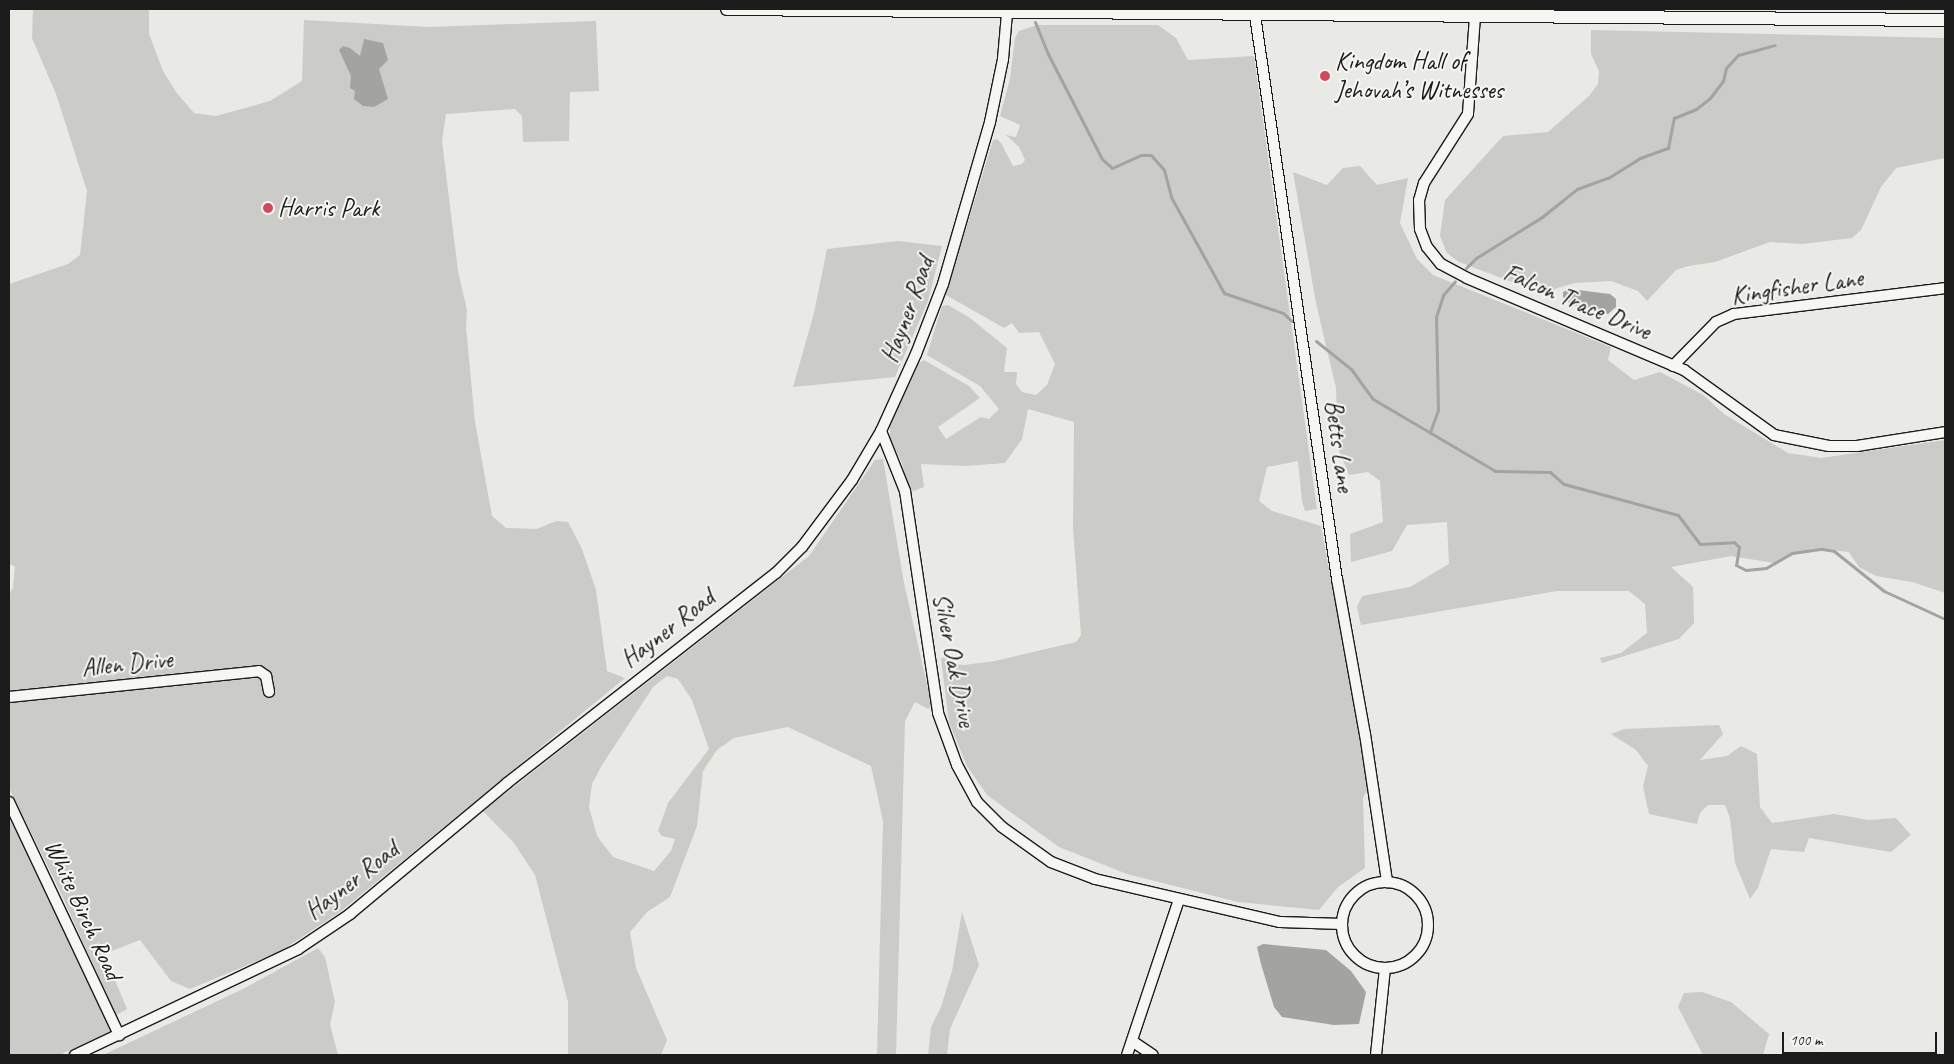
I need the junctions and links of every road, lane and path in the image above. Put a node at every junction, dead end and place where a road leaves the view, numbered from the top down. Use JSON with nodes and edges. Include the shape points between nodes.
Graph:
{"nodes":[{"id":1,"x":727,"y":9,"type":"edge"},
{"id":2,"x":1007,"y":13,"type":"junction"},
{"id":3,"x":1255,"y":15,"type":"junction"},
{"id":4,"x":1475,"y":16,"type":"junction"},
{"id":5,"x":1945,"y":20,"type":"edge"},
{"id":6,"x":1945,"y":288,"type":"edge"},
{"id":7,"x":1672,"y":366,"type":"junction"},
{"id":8,"x":881,"y":431,"type":"junction"},
{"id":9,"x":1945,"y":432,"type":"edge"},
{"id":10,"x":269,"y":692,"type":"dead end"},
{"id":11,"x":9,"y":697,"type":"edge"},
{"id":12,"x":9,"y":802,"type":"edge"},
{"id":13,"x":1387,"y":882,"type":"junction"},
{"id":14,"x":1179,"y":900,"type":"junction"},
{"id":15,"x":1342,"y":924,"type":"junction"},
{"id":16,"x":1385,"y":968,"type":"junction"},
{"id":17,"x":119,"y":1035,"type":"junction"},
{"id":18,"x":1132,"y":1041,"type":"junction"},
{"id":19,"x":75,"y":1055,"type":"edge"},
{"id":20,"x":1128,"y":1055,"type":"edge"},
{"id":21,"x":1153,"y":1055,"type":"edge"},
{"id":22,"x":1376,"y":1055,"type":"edge"}],
"edges":[{"from":1,"to":2,"type":"main road"},
{"from":2,"to":3,"type":"main road"},
{"from":2,"to":8,"type":"street","name":"Hayner Road","via":[[1003,59],[990,122],[942,284],[914,360]]},
{"from":3,"to":4,"type":"main road"},
{"from":3,"to":13,"type":"street","name":"Betts Lane","via":[[1339,588]]},
{"from":4,"to":5,"type":"main road"},
{"from":4,"to":7,"type":"street","name":"Falcon Trace Drive","via":[[1468,114],[1424,183],[1418,200],[1420,230],[1427,247],[1441,264],[1467,278]]},
{"from":6,"to":7,"type":"street","name":"Kingfisher Lane","via":[[1734,314],[1716,322]]},
{"from":7,"to":9,"type":"street","name":"Falcon Trace Drive","via":[[1708,385],[1774,435],[1798,441],[1857,446]]},
{"from":8,"to":14,"type":"street","name":"Silver Oak Drive","via":[[904,491],[938,713],[957,765],[977,802],[1002,827],[1051,862],[1095,880]]},
{"from":8,"to":17,"type":"street","name":"Hayner Road","via":[[827,518],[776,573],[507,783],[350,914],[301,947]]},
{"from":10,"to":11,"type":"street","name":"Allen Drive","via":[[264,673],[250,671]]},
{"from":12,"to":17,"type":"street","name":"White Birch Road"},
{"from":13,"to":15,"type":"street","via":[[1372,884],[1350,899]]},
{"from":13,"to":16,"type":"street","via":[[1410,889],[1419,898],[1429,923],[1423,947],[1415,957],[1404,964]]},
{"from":14,"to":15,"type":"street","name":"Silver Oak Drive","via":[[1280,922]]},
{"from":14,"to":18,"type":"street"},
{"from":15,"to":16,"type":"street","via":[[1346,942],[1357,958],[1367,965]]},
{"from":16,"to":22,"type":"street"},
{"from":17,"to":19,"type":"street","name":"Hayner Road"},
{"from":18,"to":20,"type":"street"},
{"from":18,"to":21,"type":"street"}]}
